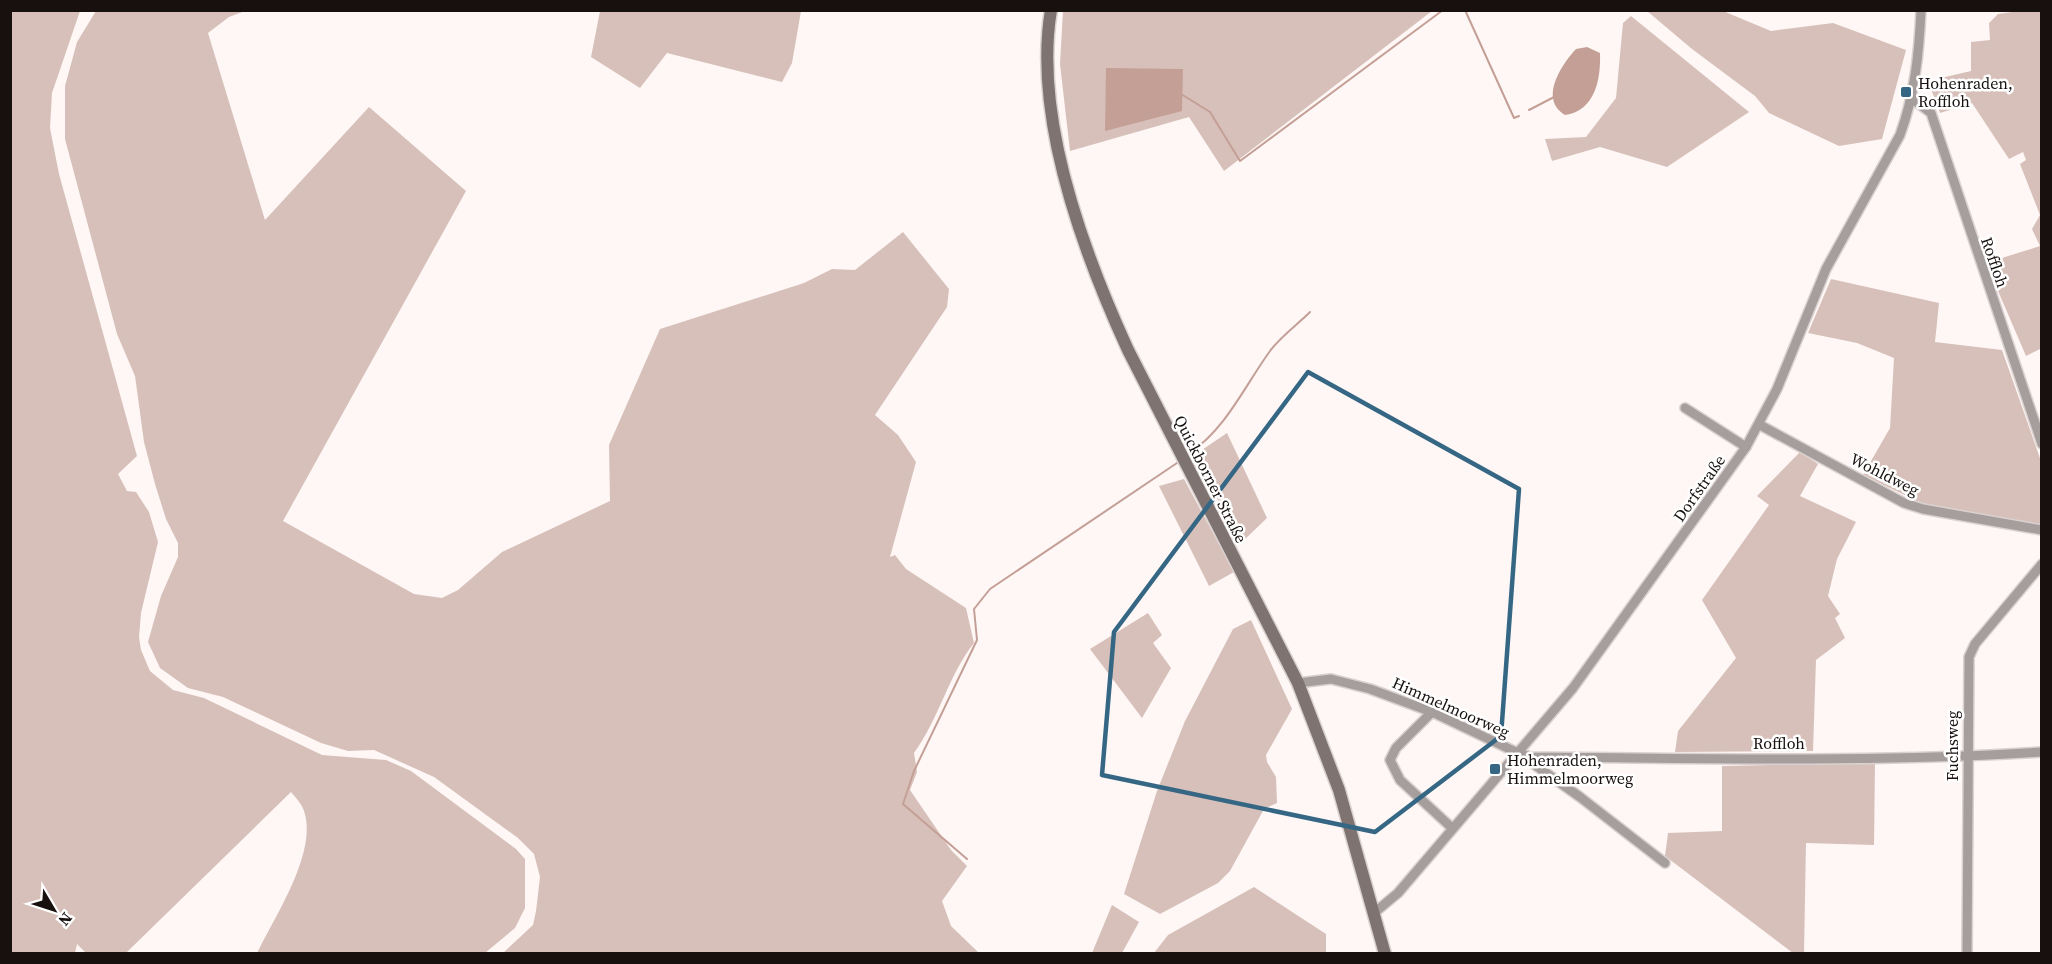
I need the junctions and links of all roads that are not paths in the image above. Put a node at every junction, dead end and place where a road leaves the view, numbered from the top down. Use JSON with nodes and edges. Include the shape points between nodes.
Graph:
{"nodes":[{"id":1,"x":1051,"y":10,"type":"edge"},
{"id":2,"x":1921,"y":10,"type":"edge"},
{"id":3,"x":1911,"y":98,"type":"junction"},
{"id":4,"x":1684,"y":408,"type":"dead end"},
{"id":5,"x":1760,"y":425,"type":"junction"},
{"id":6,"x":2042,"y":444,"type":"edge"},
{"id":7,"x":1746,"y":447,"type":"junction"},
{"id":8,"x":2042,"y":530,"type":"edge"},
{"id":9,"x":2042,"y":564,"type":"edge"},
{"id":10,"x":1298,"y":683,"type":"junction"},
{"id":11,"x":1432,"y":712,"type":"junction"},
{"id":12,"x":2042,"y":752,"type":"edge"},
{"id":13,"x":1518,"y":753,"type":"junction"},
{"id":14,"x":1967,"y":757,"type":"junction"},
{"id":15,"x":1452,"y":828,"type":"junction"},
{"id":16,"x":1665,"y":863,"type":"dead end"},
{"id":17,"x":1374,"y":913,"type":"junction"},
{"id":18,"x":1385,"y":954,"type":"edge"},
{"id":19,"x":1967,"y":954,"type":"edge"}],
"edges":[{"from":1,"to":10,"type":"main road","name":"Quickborner Straße","via":[[1047,70],[1053,119],[1080,232],[1105,300],[1154,404]]},
{"from":2,"to":3,"type":"street","name":"Dorfstraße"},
{"from":3,"to":5,"type":"street","name":"Dorfstraße","via":[[1900,135],[1826,269]]},
{"from":3,"to":6,"type":"street","name":"Roffloh","via":[[1931,113]]},
{"from":4,"to":7,"type":"street"},
{"from":5,"to":7,"type":"street","name":"Dorfstraße"},
{"from":5,"to":8,"type":"street","name":"Wohldweg","via":[[1904,503]]},
{"from":7,"to":13,"type":"street","name":"Dorfstraße","via":[[1573,688]]},
{"from":9,"to":14,"type":"street","name":"Fuchsweg","via":[[1975,644],[1969,657]]},
{"from":10,"to":11,"type":"street","name":"Himmelmoorweg","via":[[1330,679]]},
{"from":10,"to":17,"type":"main road","name":"Quickborner Straße","via":[[1339,790]]},
{"from":11,"to":13,"type":"street","name":"Himmelmoorweg"},
{"from":11,"to":15,"type":"street","via":[[1396,748],[1390,760],[1400,780]]},
{"from":12,"to":14,"type":"street","name":"Roffloh"},
{"from":13,"to":14,"type":"street","name":"Roffloh","via":[[1531,757]]},
{"from":13,"to":15,"type":"street","name":"Dorfstraße"},
{"from":13,"to":16,"type":"street","name":"Himmelmoorweg"},
{"from":14,"to":19,"type":"street","name":"Fuchsweg"},
{"from":15,"to":17,"type":"street","name":"Dorfstraße","via":[[1398,893]]},
{"from":17,"to":18,"type":"main road","name":"Quickborner Straße"}]}
